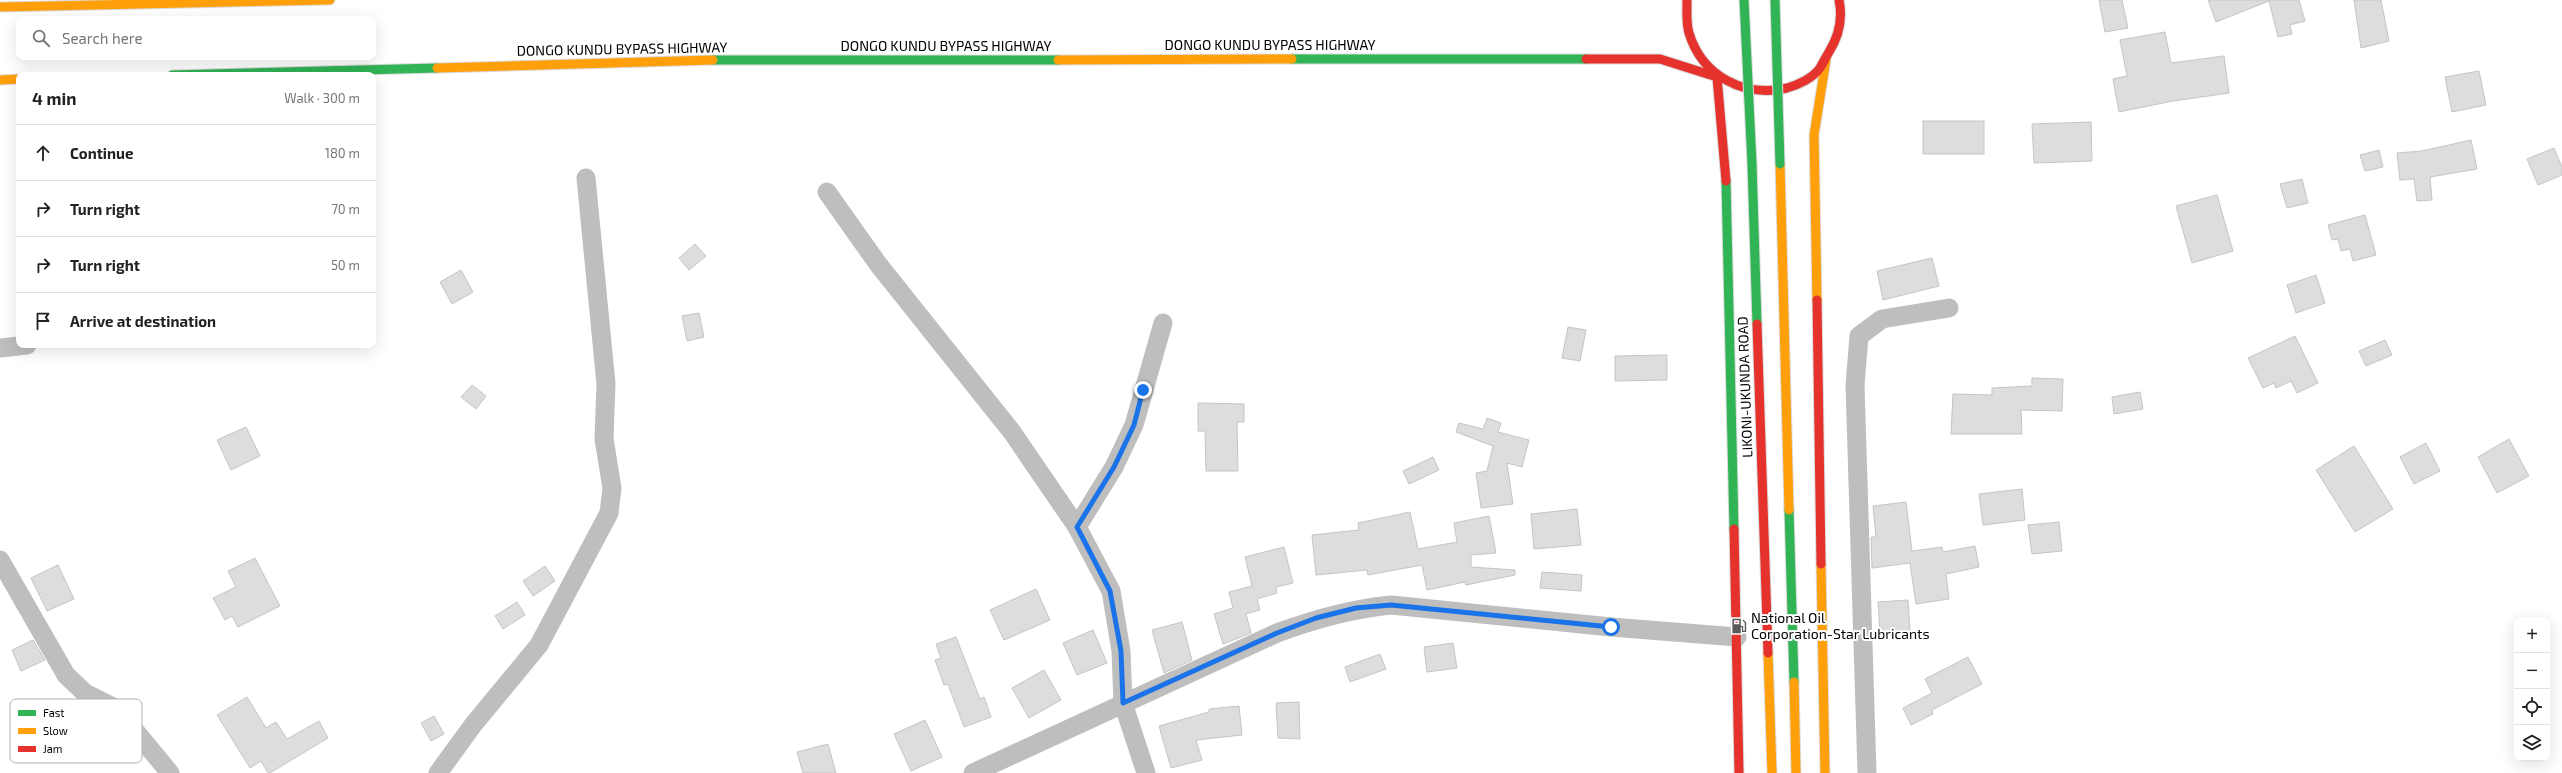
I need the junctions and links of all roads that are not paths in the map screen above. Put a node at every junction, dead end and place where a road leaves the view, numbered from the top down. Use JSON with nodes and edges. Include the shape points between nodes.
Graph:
{"nodes":[{"id":1,"x":330,"y":0,"type":"edge"},
{"id":2,"x":1687,"y":0,"type":"edge"},
{"id":3,"x":1744,"y":0,"type":"edge"},
{"id":4,"x":1775,"y":0,"type":"edge"},
{"id":5,"x":1839,"y":0,"type":"edge"},
{"id":6,"x":0,"y":7,"type":"edge"},
{"id":7,"x":1826,"y":60,"type":"junction"},
{"id":8,"x":281,"y":72,"type":"edge"},
{"id":9,"x":1717,"y":77,"type":"junction"},
{"id":10,"x":16,"y":79,"type":"edge"},
{"id":11,"x":0,"y":80,"type":"edge"},
{"id":12,"x":586,"y":178,"type":"dead end"},
{"id":13,"x":827,"y":192,"type":"dead end"},
{"id":14,"x":1949,"y":308,"type":"dead end"},
{"id":15,"x":1163,"y":323,"type":"dead end"},
{"id":16,"x":16,"y":346,"type":"edge"},
{"id":17,"x":0,"y":348,"type":"edge"},
{"id":18,"x":1077,"y":527,"type":"junction"},
{"id":19,"x":0,"y":560,"type":"edge"},
{"id":20,"x":1737,"y":636,"type":"junction"},
{"id":21,"x":97,"y":699,"type":"edge"},
{"id":22,"x":1123,"y":703,"type":"junction"},
{"id":23,"x":142,"y":739,"type":"edge"},
{"id":24,"x":170,"y":773,"type":"edge"},
{"id":25,"x":438,"y":773,"type":"edge"},
{"id":26,"x":973,"y":773,"type":"edge"},
{"id":27,"x":1146,"y":773,"type":"edge"},
{"id":28,"x":1739,"y":773,"type":"edge"},
{"id":29,"x":1772,"y":773,"type":"edge"},
{"id":30,"x":1796,"y":773,"type":"edge"},
{"id":31,"x":1825,"y":773,"type":"edge"},
{"id":32,"x":1867,"y":773,"type":"edge"}],
"edges":[{"from":1,"to":6,"type":"highway"},
{"from":2,"to":9,"type":"highway","via":[[1686,26],[1690,41],[1696,54]]},
{"from":3,"to":29,"type":"highway","name":"LIKONI-UKUNDA ROAD","bridge":true},
{"from":4,"to":30,"type":"highway","bridge":true},
{"from":5,"to":7,"type":"highway","via":[[1839,33]]},
{"from":7,"to":9,"type":"highway","name":"DONGO KUNDU BYPASS HIGHWAY","via":[[1803,81],[1775,91],[1744,89]]},
{"from":7,"to":31,"type":"highway","via":[[1814,135]]},
{"from":8,"to":9,"type":"highway","name":"DONGO KUNDU BYPASS HIGHWAY","via":[[717,60],[1660,59]]},
{"from":9,"to":20,"type":"highway","via":[[1726,162]]},
{"from":10,"to":11,"type":"highway"},
{"from":12,"to":25,"type":"street","via":[[606,384],[604,439],[612,488],[609,513],[539,645],[473,725]]},
{"from":13,"to":18,"type":"street","via":[[878,264],[1012,432]]},
{"from":14,"to":32,"type":"street","via":[[1882,319],[1859,336],[1855,385]]},
{"from":15,"to":18,"type":"street","via":[[1134,425],[1114,467]]},
{"from":16,"to":17,"type":"street"},
{"from":18,"to":22,"type":"street","via":[[1110,591],[1121,651]]},
{"from":19,"to":21,"type":"street","via":[[66,675],[85,693]]},
{"from":20,"to":22,"type":"street","via":[[1611,627],[1391,605],[1356,608],[1316,618],[1277,633]]},
{"from":20,"to":28,"type":"highway"},
{"from":22,"to":26,"type":"street"},
{"from":22,"to":27,"type":"street"},
{"from":23,"to":24,"type":"street"}]}
